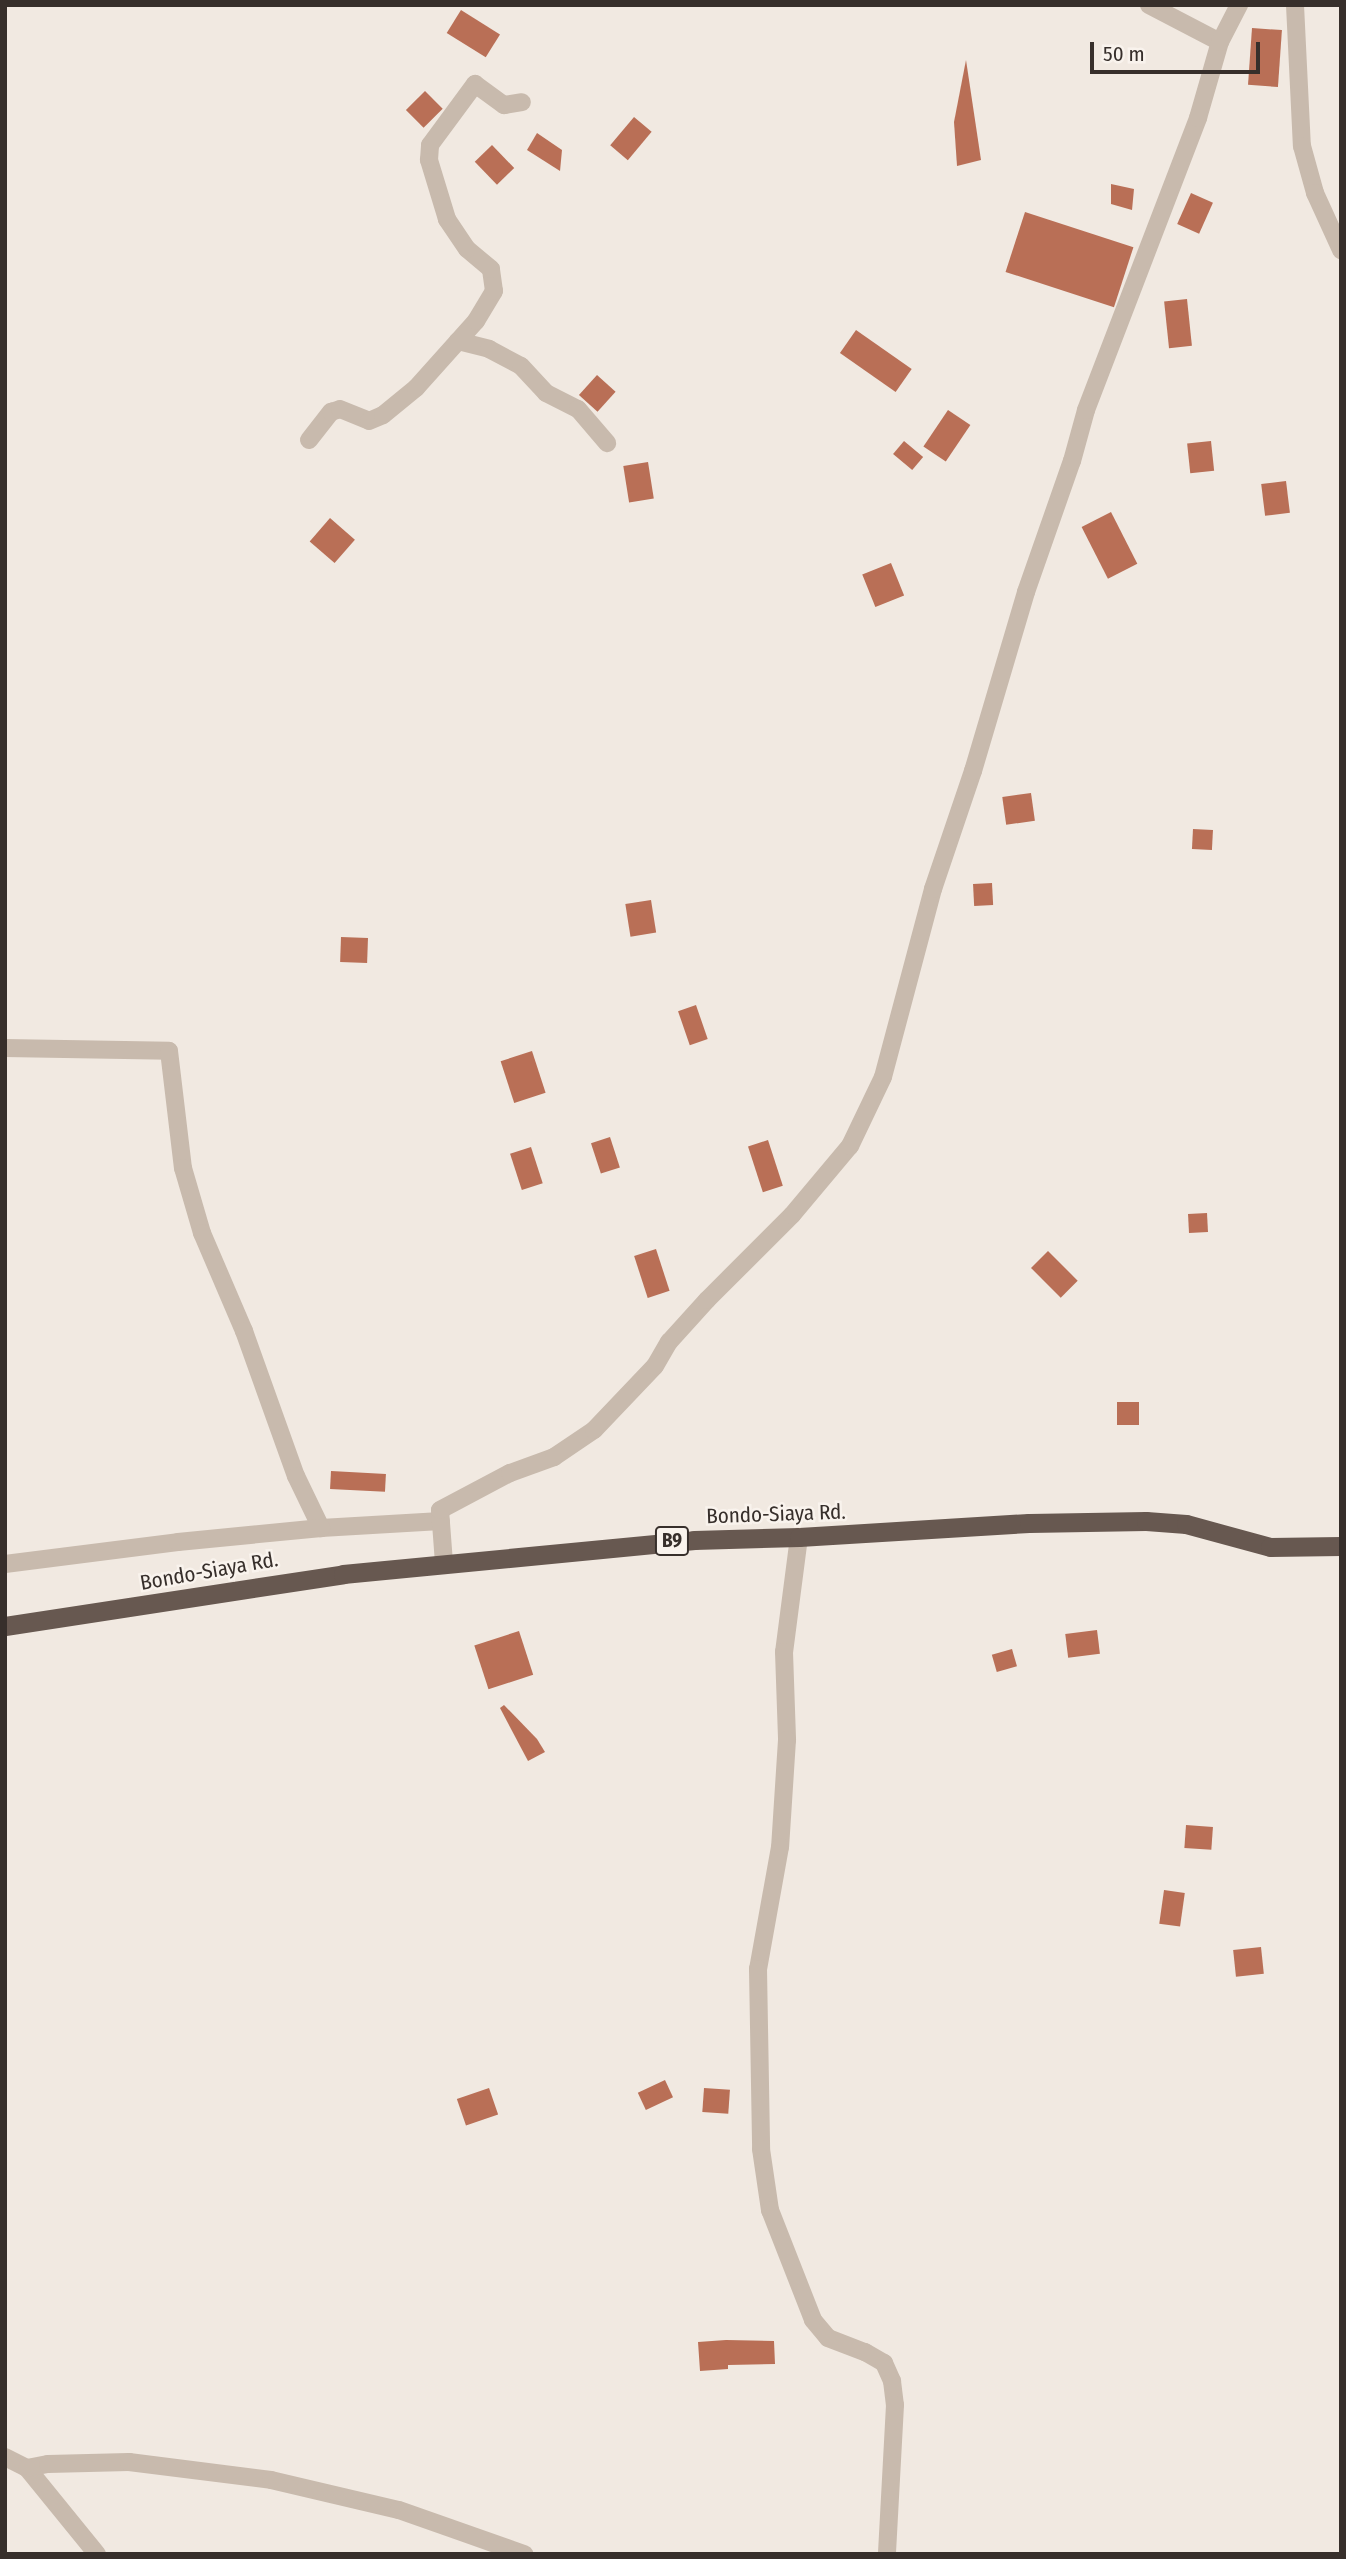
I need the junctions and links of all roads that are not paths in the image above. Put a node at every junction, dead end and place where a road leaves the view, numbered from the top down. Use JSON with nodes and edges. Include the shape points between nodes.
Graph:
{"nodes":[{"id":1,"x":1149,"y":5,"type":"edge"},
{"id":2,"x":1238,"y":5,"type":"edge"},
{"id":3,"x":1296,"y":5,"type":"edge"},
{"id":4,"x":1220,"y":42,"type":"junction"},
{"id":5,"x":522,"y":102,"type":"dead end"},
{"id":6,"x":1341,"y":250,"type":"edge"},
{"id":7,"x":458,"y":341,"type":"junction"},
{"id":8,"x":309,"y":440,"type":"dead end"},
{"id":9,"x":607,"y":443,"type":"dead end"},
{"id":10,"x":5,"y":1048,"type":"edge"},
{"id":11,"x":441,"y":1521,"type":"junction"},
{"id":12,"x":321,"y":1528,"type":"junction"},
{"id":13,"x":799,"y":1537,"type":"junction"},
{"id":14,"x":1341,"y":1546,"type":"edge"},
{"id":15,"x":444,"y":1563,"type":"junction"},
{"id":16,"x":5,"y":1564,"type":"edge"},
{"id":17,"x":5,"y":1626,"type":"edge"},
{"id":18,"x":5,"y":2457,"type":"edge"},
{"id":19,"x":27,"y":2468,"type":"junction"},
{"id":20,"x":97,"y":2554,"type":"edge"},
{"id":21,"x":524,"y":2554,"type":"edge"},
{"id":22,"x":887,"y":2554,"type":"edge"}],
"edges":[{"from":1,"to":4,"type":"street"},
{"from":2,"to":4,"type":"street"},
{"from":3,"to":6,"type":"street","via":[[1302,146],[1315,193]]},
{"from":4,"to":11,"type":"street","via":[[1198,118],[1086,410],[933,889],[883,1077],[850,1146],[792,1215],[706,1300],[669,1342],[655,1366],[594,1430],[554,1457],[510,1473],[440,1510]]},
{"from":5,"to":7,"type":"street","via":[[504,105],[475,84],[430,145],[429,160],[447,219],[467,249],[491,270],[494,290]]},
{"from":7,"to":8,"type":"street","via":[[416,388],[383,415],[369,421],[340,409],[331,412]]},
{"from":7,"to":9,"type":"street","via":[[489,349],[521,366],[546,393],[578,409]]},
{"from":10,"to":12,"type":"street","via":[[169,1051],[183,1168],[202,1233],[244,1331],[296,1476]]},
{"from":11,"to":12,"type":"street"},
{"from":11,"to":15,"type":"street"},
{"from":12,"to":16,"type":"street"},
{"from":13,"to":14,"type":"highway","name":"Bondo-Siaya Rd.","number":"B9","via":[[1146,1521],[1186,1524],[1270,1547]]},
{"from":13,"to":15,"type":"highway","name":"Bondo-Siaya Rd.","number":"B9","via":[[694,1540]]},
{"from":13,"to":22,"type":"street","via":[[784,1652],[787,1740],[780,1847],[758,1969],[761,2149],[771,2210],[813,2320],[828,2338],[884,2363],[892,2381],[895,2405]]},
{"from":15,"to":17,"type":"highway","name":"Bondo-Siaya Rd.","number":"B9","via":[[258,1585]]},
{"from":18,"to":19,"type":"street"},
{"from":19,"to":20,"type":"street"},
{"from":19,"to":21,"type":"street","via":[[48,2463],[129,2462],[271,2480],[398,2510]]}]}
